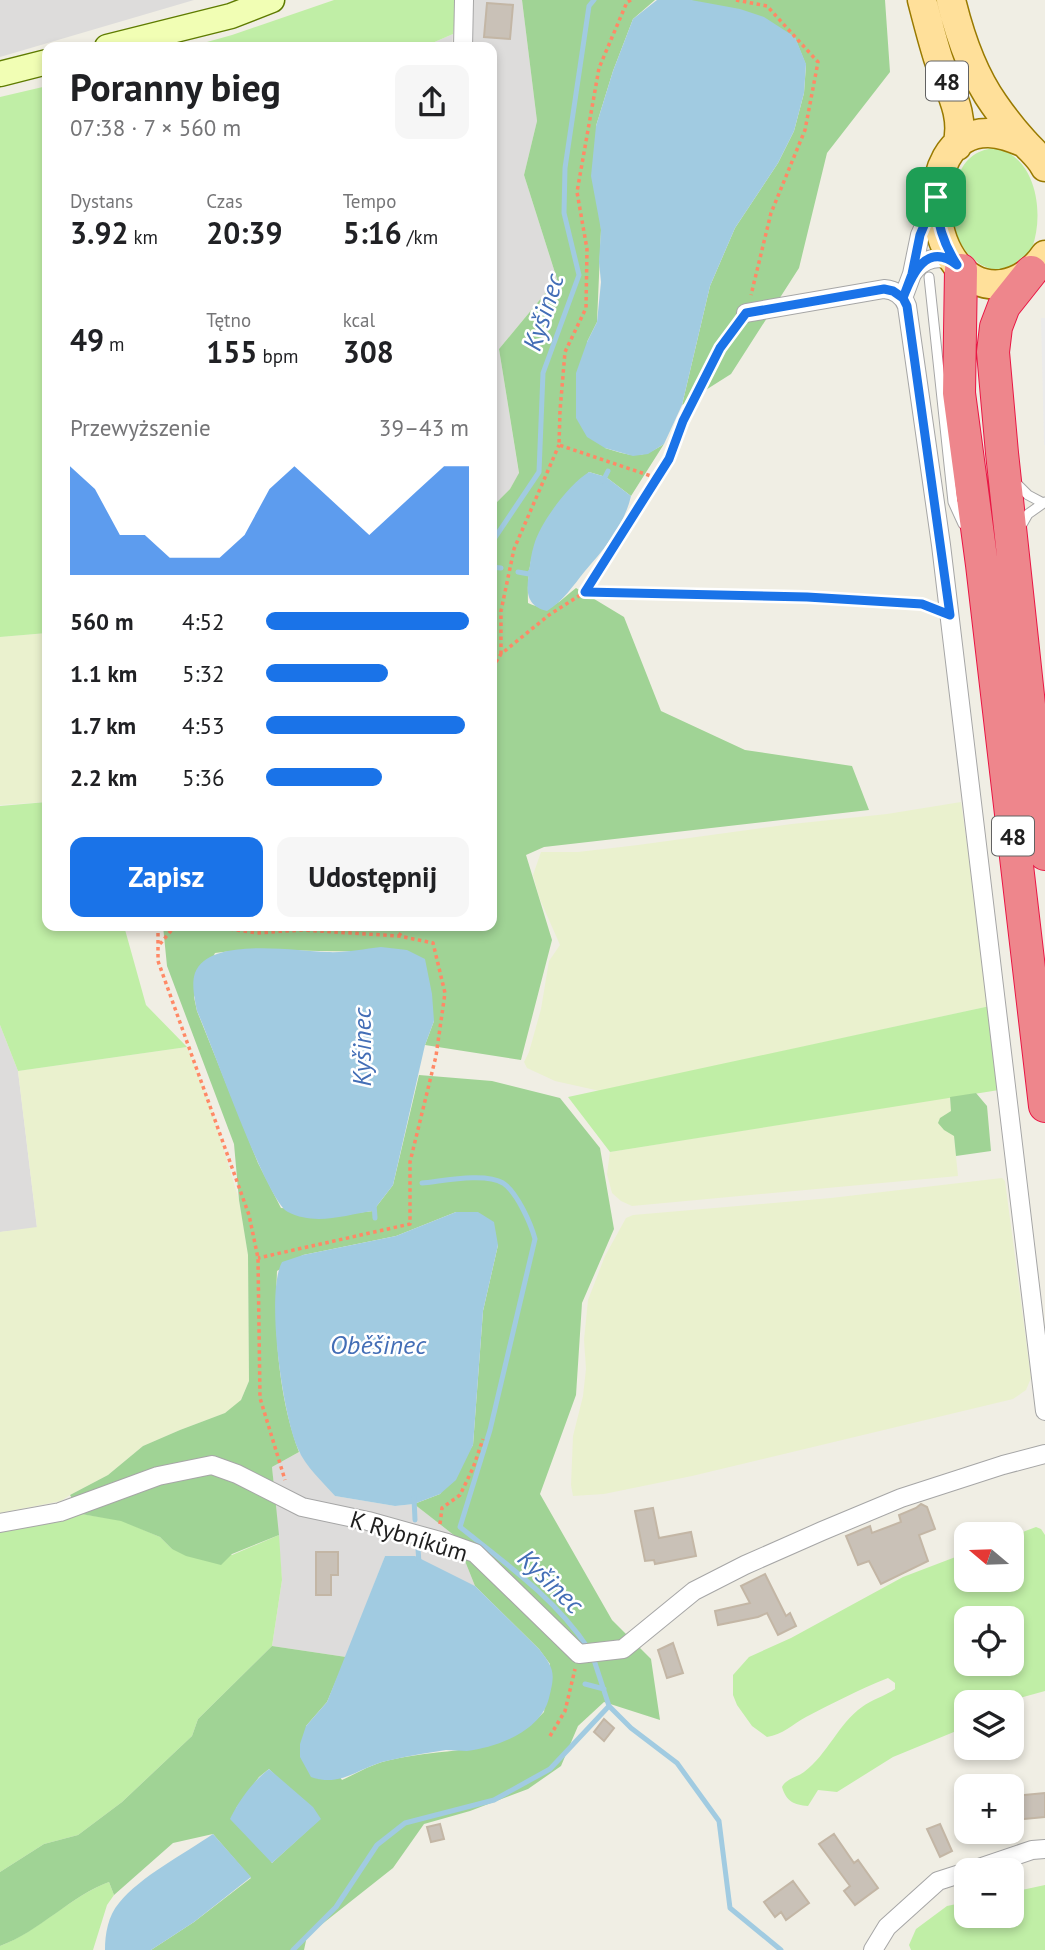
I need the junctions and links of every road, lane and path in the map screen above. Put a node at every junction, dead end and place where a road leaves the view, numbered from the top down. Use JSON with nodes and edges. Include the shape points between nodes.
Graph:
{"nodes":[{"id":1,"x":272,"y":0,"type":"edge"},
{"id":2,"x":464,"y":0,"type":"edge"},
{"id":3,"x":631,"y":0,"type":"edge"},
{"id":4,"x":736,"y":0,"type":"edge"},
{"id":5,"x":922,"y":0,"type":"edge"},
{"id":6,"x":952,"y":3,"type":"edge"},
{"id":7,"x":127,"y":42,"type":"edge"},
{"id":8,"x":463,"y":42,"type":"edge"},
{"id":9,"x":42,"y":63,"type":"edge"},
{"id":10,"x":0,"y":74,"type":"edge"},
{"id":11,"x":957,"y":146,"type":"junction"},
{"id":12,"x":1037,"y":155,"type":"edge"},
{"id":13,"x":936,"y":197,"type":"junction"},
{"id":14,"x":959,"y":267,"type":"junction"},
{"id":15,"x":1039,"y":267,"type":"edge"},
{"id":16,"x":920,"y":276,"type":"junction"},
{"id":17,"x":903,"y":298,"type":"junction"},
{"id":18,"x":746,"y":313,"type":"junction"},
{"id":19,"x":559,"y":445,"type":"junction"},
{"id":20,"x":1002,"y":453,"type":"junction"},
{"id":21,"x":657,"y":478,"type":"junction"},
{"id":22,"x":1044,"y":502,"type":"edge"},
{"id":23,"x":1014,"y":561,"type":"junction"},
{"id":24,"x":982,"y":565,"type":"junction"},
{"id":25,"x":585,"y":592,"type":"junction"},
{"id":26,"x":950,"y":615,"type":"junction"},
{"id":27,"x":497,"y":624,"type":"edge"},
{"id":28,"x":501,"y":624,"type":"junction"},
{"id":29,"x":501,"y":654,"type":"junction"},
{"id":30,"x":497,"y":660,"type":"edge"},
{"id":31,"x":1045,"y":854,"type":"edge"},
{"id":32,"x":158,"y":931,"type":"edge"},
{"id":33,"x":170,"y":931,"type":"edge"},
{"id":34,"x":243,"y":931,"type":"edge"},
{"id":35,"x":287,"y":931,"type":"edge"},
{"id":36,"x":318,"y":931,"type":"edge"},
{"id":37,"x":402,"y":931,"type":"edge"},
{"id":38,"x":399,"y":936,"type":"junction"},
{"id":39,"x":158,"y":946,"type":"junction"},
{"id":40,"x":1045,"y":1106,"type":"edge"},
{"id":41,"x":258,"y":1258,"type":"junction"},
{"id":42,"x":1045,"y":1411,"type":"edge"},
{"id":43,"x":483,"y":1439,"type":"dead end"},
{"id":44,"x":1045,"y":1454,"type":"edge"},
{"id":45,"x":292,"y":1502,"type":"junction"},
{"id":46,"x":0,"y":1522,"type":"edge"},
{"id":47,"x":438,"y":1540,"type":"junction"},
{"id":48,"x":579,"y":1654,"type":"junction"},
{"id":49,"x":550,"y":1737,"type":"dead end"},
{"id":50,"x":1045,"y":1849,"type":"edge"},
{"id":51,"x":1008,"y":1858,"type":"edge"},
{"id":52,"x":954,"y":1876,"type":"edge"},
{"id":53,"x":873,"y":1950,"type":"edge"}],
"edges":[{"from":1,"to":7,"type":"street","via":[[231,16]]},
{"from":2,"to":8,"type":"street"},
{"from":3,"to":19,"type":"path","via":[[599,68],[577,192],[587,249],[586,308],[565,352]]},
{"from":4,"to":18,"type":"path","via":[[767,6],[818,62],[805,130],[771,214]]},
{"from":5,"to":11,"type":"main road","number":"48","via":[[959,115]]},
{"from":6,"to":12,"type":"main road","number":"48","via":[[973,69],[993,104]]},
{"from":9,"to":10,"type":"street"},
{"from":11,"to":12,"type":"main road","number":"48","via":[[987,133],[1005,136]]},
{"from":11,"to":13,"type":"main road","number":"48","via":[[941,171]]},
{"from":13,"to":14,"type":"main road","number":"48","via":[[939,227]]},
{"from":13,"to":16,"type":"street","via":[[920,235]]},
{"from":14,"to":15,"type":"main road","number":"48","via":[[989,284],[1010,282]]},
{"from":14,"to":16,"type":"street","via":[[946,259],[930,259],[922,262]]},
{"from":14,"to":24,"type":"highway","number":"48","via":[[959,393]]},
{"from":15,"to":20,"type":"highway","number":"48","via":[[1004,306],[995,336]]},
{"from":16,"to":17,"type":"street"},
{"from":16,"to":24,"type":"lane","via":[[953,502]]},
{"from":17,"to":18,"type":"street","via":[[884,289]]},
{"from":17,"to":26,"type":"street"},
{"from":18,"to":21,"type":"path","via":[[720,348]]},
{"from":19,"to":21,"type":"path"},
{"from":19,"to":28,"type":"path","via":[[514,550]]},
{"from":20,"to":22,"type":"lane","via":[[1016,484]]},
{"from":20,"to":23,"type":"highway","number":"48"},
{"from":21,"to":25,"type":"path"},
{"from":22,"to":23,"type":"lane","via":[[1024,519]]},
{"from":23,"to":31,"type":"highway","number":"48"},
{"from":24,"to":40,"type":"highway","number":"48"},
{"from":25,"to":26,"type":"path","via":[[909,603]]},
{"from":25,"to":29,"type":"path"},
{"from":26,"to":42,"type":"street"},
{"from":27,"to":28,"type":"path"},
{"from":28,"to":29,"type":"path"},
{"from":29,"to":30,"type":"path"},
{"from":32,"to":39,"type":"path"},
{"from":33,"to":39,"type":"path"},
{"from":34,"to":35,"type":"path"},
{"from":36,"to":38,"type":"path"},
{"from":37,"to":38,"type":"path"},
{"from":38,"to":41,"type":"path","via":[[433,943],[445,993],[436,1056],[410,1162],[410,1224]]},
{"from":39,"to":41,"type":"path","via":[[158,961],[249,1215]]},
{"from":41,"to":45,"type":"path","via":[[260,1398]]},
{"from":43,"to":47,"type":"path","via":[[460,1495],[442,1508]]},
{"from":44,"to":48,"type":"street","via":[[901,1498],[778,1550],[694,1591],[623,1649]]},
{"from":45,"to":46,"type":"street","name":"K Rybníkům","via":[[212,1465],[158,1476],[60,1511]]},
{"from":45,"to":47,"type":"street","name":"K Rybníkům"},
{"from":47,"to":48,"type":"street","name":"K Rybníkům","via":[[475,1553]]},
{"from":48,"to":49,"type":"path","via":[[565,1711]]},
{"from":50,"to":51,"type":"street"},
{"from":52,"to":53,"type":"street","via":[[938,1881],[887,1927]]}]}
